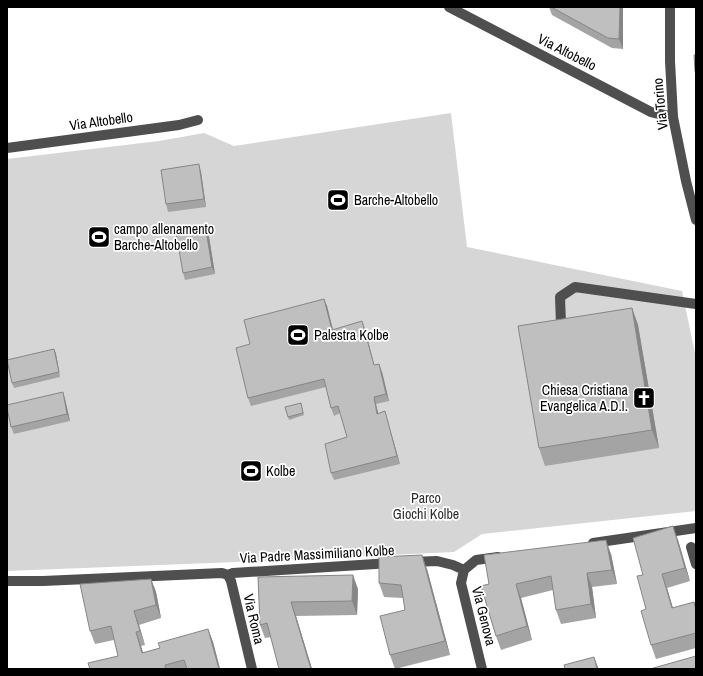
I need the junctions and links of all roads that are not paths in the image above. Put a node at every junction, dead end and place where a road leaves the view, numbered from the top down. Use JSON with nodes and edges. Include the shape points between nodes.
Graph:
{"nodes":[{"id":1,"x":449,"y":7,"type":"edge"},
{"id":2,"x":670,"y":7,"type":"edge"},
{"id":3,"x":673,"y":117,"type":"junction"},
{"id":4,"x":198,"y":120,"type":"dead end"},
{"id":5,"x":7,"y":148,"type":"edge"},
{"id":6,"x":696,"y":220,"type":"edge"},
{"id":7,"x":696,"y":304,"type":"edge"},
{"id":8,"x":562,"y":324,"type":"edge"},
{"id":9,"x":696,"y":528,"type":"edge"},
{"id":10,"x":586,"y":544,"type":"edge"},
{"id":11,"x":691,"y":547,"type":"dead end"},
{"id":12,"x":508,"y":556,"type":"edge"},
{"id":13,"x":696,"y":564,"type":"edge"},
{"id":14,"x":464,"y":570,"type":"junction"},
{"id":15,"x":228,"y":576,"type":"junction"},
{"id":16,"x":7,"y":582,"type":"edge"},
{"id":17,"x":252,"y":669,"type":"edge"},
{"id":18,"x":482,"y":669,"type":"edge"}],
"edges":[{"from":1,"to":3,"type":"street","name":"Via Altobello","via":[[651,112]]},
{"from":2,"to":3,"type":"street","name":"Via Torino"},
{"from":3,"to":6,"type":"street","name":"Via Torino"},
{"from":4,"to":5,"type":"street","name":"Via Altobello","via":[[179,125]]},
{"from":7,"to":8,"type":"street","via":[[576,287],[560,297]]},
{"from":9,"to":10,"type":"street"},
{"from":11,"to":13,"type":"street"},
{"from":12,"to":14,"type":"street","via":[[476,560]]},
{"from":14,"to":15,"type":"street","name":"Via Padre Massimiliano Kolbe","via":[[437,561],[233,573]]},
{"from":14,"to":18,"type":"street","name":"Via Genova","via":[[461,583]]},
{"from":15,"to":16,"type":"street","name":"Via Padre Massimiliano Kolbe","via":[[222,573]]},
{"from":15,"to":17,"type":"street","name":"Via Roma","via":[[233,587]]}]}
